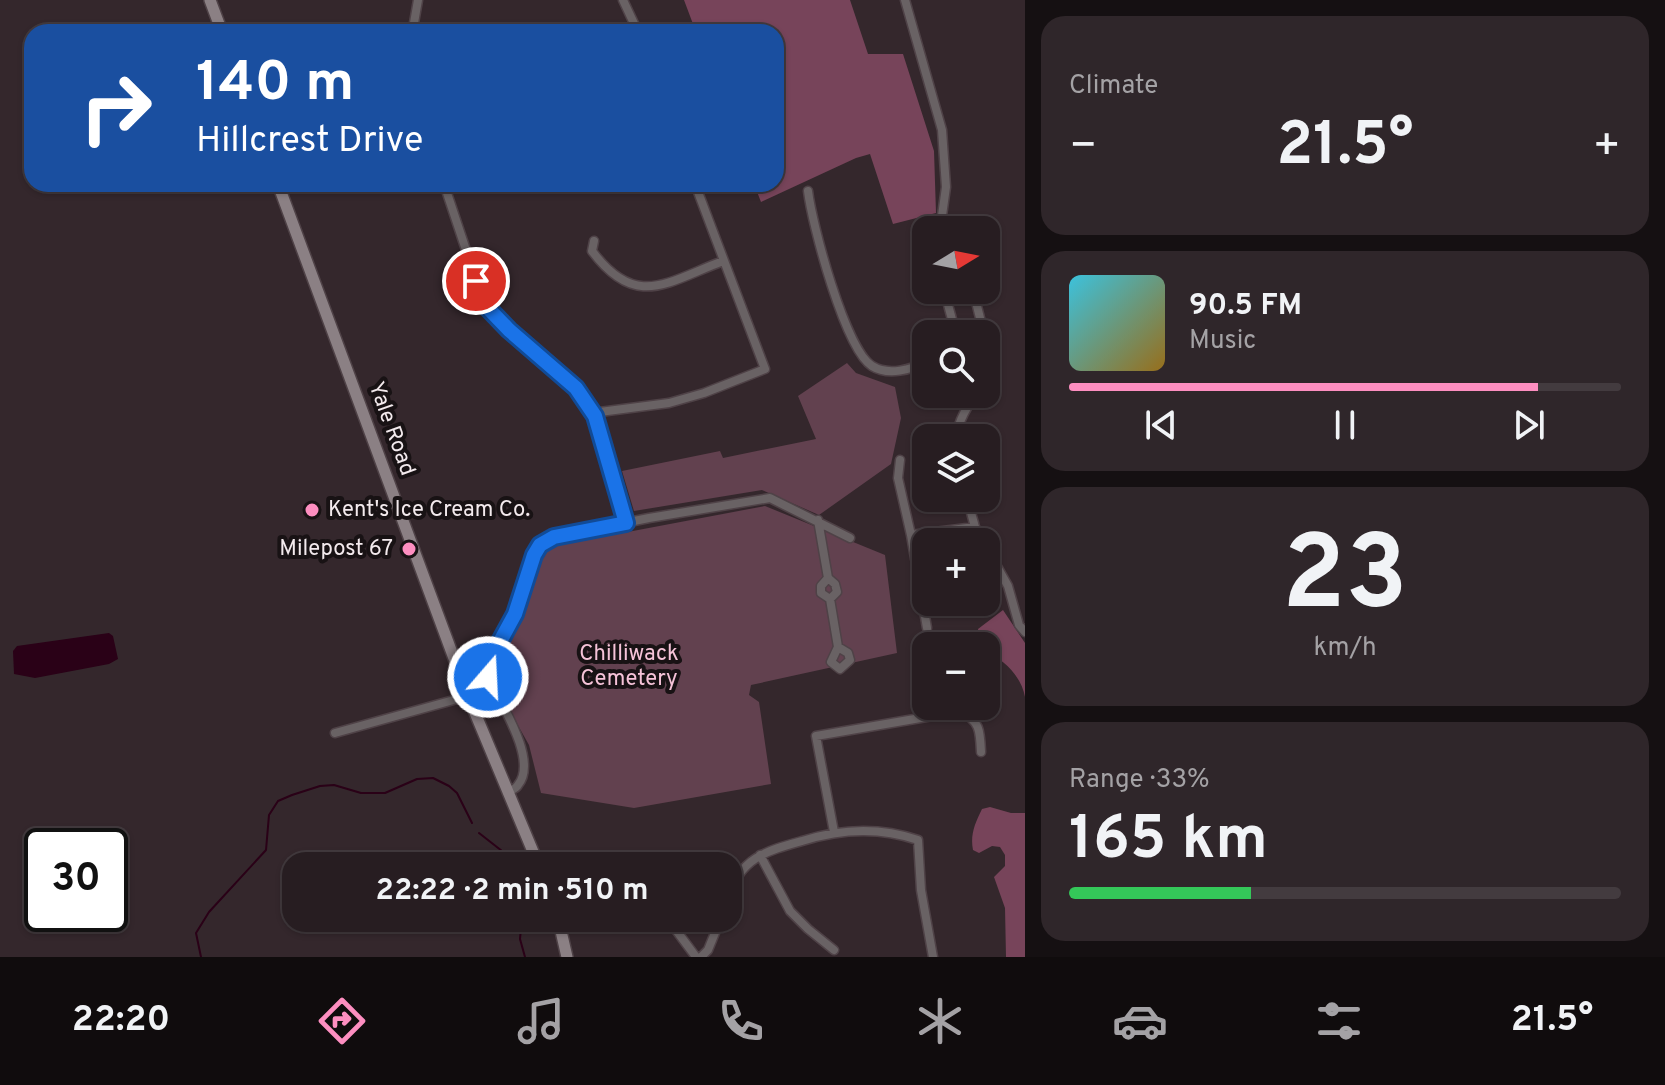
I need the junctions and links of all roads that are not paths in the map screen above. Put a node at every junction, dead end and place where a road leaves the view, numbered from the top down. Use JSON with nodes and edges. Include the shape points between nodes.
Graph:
{"nodes":[{"id":1,"x":210,"y":0,"type":"edge"},
{"id":2,"x":418,"y":0,"type":"edge"},
{"id":3,"x":623,"y":0,"type":"edge"},
{"id":4,"x":905,"y":0,"type":"edge"},
{"id":5,"x":219,"y":24,"type":"edge"},
{"id":6,"x":414,"y":24,"type":"edge"},
{"id":7,"x":634,"y":24,"type":"edge"},
{"id":8,"x":808,"y":191,"type":"dead end"},
{"id":9,"x":281,"y":192,"type":"edge"},
{"id":10,"x":447,"y":192,"type":"edge"},
{"id":11,"x":698,"y":192,"type":"edge"},
{"id":12,"x":942,"y":216,"type":"edge"},
{"id":13,"x":594,"y":241,"type":"dead end"},
{"id":14,"x":723,"y":261,"type":"junction"},
{"id":15,"x":912,"y":368,"type":"edge"},
{"id":16,"x":592,"y":413,"type":"junction"},
{"id":17,"x":900,"y":460,"type":"dead end"},
{"id":18,"x":971,"y":512,"type":"edge"},
{"id":19,"x":818,"y":520,"type":"junction"},
{"id":20,"x":626,"y":523,"type":"junction"},
{"id":21,"x":975,"y":527,"type":"joint"},
{"id":22,"x":911,"y":535,"type":"junction"},
{"id":23,"x":850,"y":538,"type":"dead end"},
{"id":24,"x":912,"y":541,"type":"edge"},
{"id":25,"x":1000,"y":571,"type":"edge"},
{"id":26,"x":925,"y":616,"type":"edge"},
{"id":27,"x":927,"y":628,"type":"dead end"},
{"id":28,"x":1025,"y":632,"type":"edge"},
{"id":29,"x":838,"y":647,"type":"dead end"},
{"id":30,"x":468,"y":696,"type":"junction"},
{"id":31,"x":335,"y":733,"type":"dead end"},
{"id":32,"x":981,"y":752,"type":"dead end"},
{"id":33,"x":508,"y":792,"type":"junction"},
{"id":34,"x":834,"y":832,"type":"junction"},
{"id":35,"x":533,"y":852,"type":"edge"},
{"id":36,"x":760,"y":855,"type":"junction"},
{"id":37,"x":742,"y":871,"type":"edge"},
{"id":38,"x":561,"y":932,"type":"edge"},
{"id":39,"x":678,"y":932,"type":"edge"},
{"id":40,"x":715,"y":932,"type":"edge"},
{"id":41,"x":834,"y":950,"type":"dead end"},
{"id":42,"x":567,"y":957,"type":"edge"},
{"id":43,"x":698,"y":957,"type":"edge"},
{"id":44,"x":933,"y":957,"type":"edge"}],
"edges":[{"from":1,"to":5,"type":"main road"},
{"from":2,"to":6,"type":"street"},
{"from":3,"to":7,"type":"street"},
{"from":4,"to":12,"type":"street","via":[[942,130],[946,187]]},
{"from":8,"to":15,"type":"street","via":[[813,227],[856,348],[872,366]]},
{"from":9,"to":30,"type":"main road","name":"Yale Road"},
{"from":10,"to":16,"type":"street","via":[[484,304],[576,388]]},
{"from":11,"to":14,"type":"street"},
{"from":13,"to":14,"type":"street","via":[[592,251],[602,264],[619,280],[637,287],[661,286]]},
{"from":14,"to":16,"type":"street","via":[[765,369],[669,403]]},
{"from":16,"to":20,"type":"street"},
{"from":17,"to":22,"type":"street","via":[[898,478]]},
{"from":18,"to":21,"type":"street"},
{"from":19,"to":20,"type":"street","via":[[770,498]]},
{"from":19,"to":23,"type":"street"},
{"from":19,"to":29,"type":"street","via":[[828,578],[837,592],[830,599]]},
{"from":20,"to":33,"type":"street","via":[[554,537],[534,555],[515,614],[486,667],[520,739],[522,775]]},
{"from":21,"to":22,"type":"street"},
{"from":22,"to":24,"type":"street"},
{"from":25,"to":28,"type":"street"},
{"from":26,"to":27,"type":"street"},
{"from":30,"to":31,"type":"street"},
{"from":30,"to":33,"type":"main road","name":"Yale Road"},
{"from":32,"to":34,"type":"street","via":[[980,731],[961,711],[816,736]]},
{"from":33,"to":35,"type":"main road","name":"Yale Road"},
{"from":34,"to":36,"type":"street"},
{"from":34,"to":44,"type":"street","via":[[887,832],[918,840]]},
{"from":36,"to":37,"type":"street"},
{"from":36,"to":41,"type":"street","via":[[790,911]]},
{"from":38,"to":42,"type":"main road"},
{"from":39,"to":43,"type":"street"},
{"from":40,"to":43,"type":"street","via":[[708,950]]}]}
